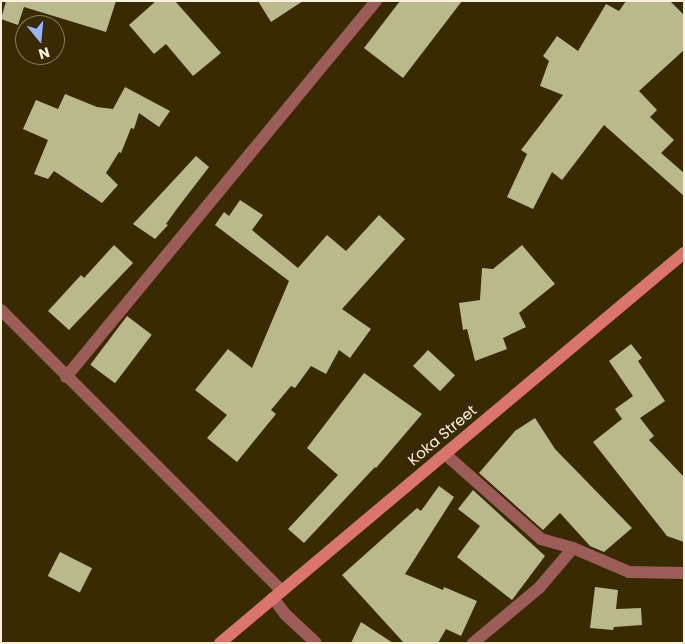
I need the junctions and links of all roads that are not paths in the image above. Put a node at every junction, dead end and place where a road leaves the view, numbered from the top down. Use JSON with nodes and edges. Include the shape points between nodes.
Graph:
{"nodes":[{"id":1,"x":376,"y":1,"type":"edge"},
{"id":2,"x":684,"y":253,"type":"edge"},
{"id":3,"x":1,"y":310,"type":"edge"},
{"id":4,"x":66,"y":377,"type":"junction"},
{"id":5,"x":445,"y":454,"type":"junction"},
{"id":6,"x":573,"y":548,"type":"junction"},
{"id":7,"x":684,"y":573,"type":"edge"},
{"id":8,"x":278,"y":595,"type":"junction"},
{"id":9,"x":220,"y":643,"type":"edge"},
{"id":10,"x":316,"y":643,"type":"edge"},
{"id":11,"x":473,"y":643,"type":"edge"}],
"edges":[{"from":1,"to":4,"type":"street"},
{"from":2,"to":5,"type":"main road","name":"Koka Street"},
{"from":3,"to":4,"type":"street"},
{"from":4,"to":8,"type":"street"},
{"from":5,"to":6,"type":"street","via":[[541,539]]},
{"from":5,"to":8,"type":"main road","name":"Koka Street"},
{"from":6,"to":7,"type":"street","via":[[629,572]]},
{"from":6,"to":11,"type":"street","via":[[539,588]]},
{"from":8,"to":9,"type":"main road","name":"Koka Street"},
{"from":8,"to":10,"type":"street","via":[[285,614]]}]}
